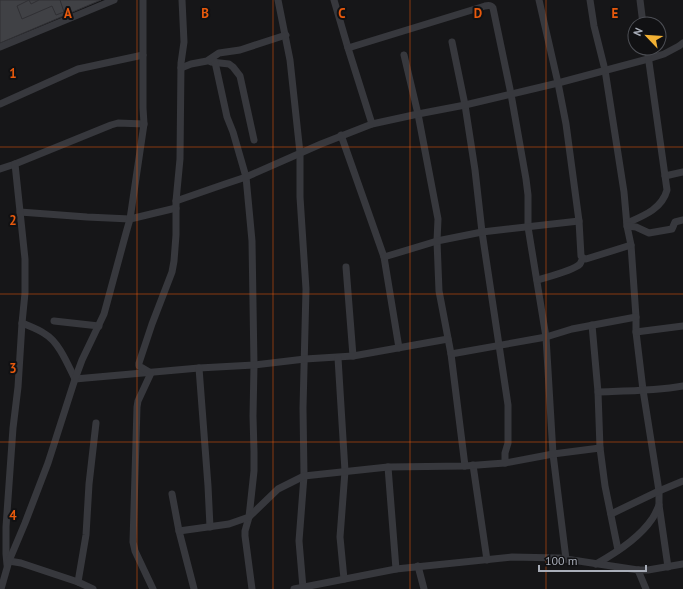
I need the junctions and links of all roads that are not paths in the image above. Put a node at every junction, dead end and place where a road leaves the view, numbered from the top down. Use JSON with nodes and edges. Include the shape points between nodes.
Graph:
{"nodes":[{"id":1,"x":114,"y":0,"type":"edge"},
{"id":2,"x":143,"y":0,"type":"edge"},
{"id":3,"x":182,"y":0,"type":"edge"},
{"id":4,"x":278,"y":0,"type":"edge"},
{"id":5,"x":335,"y":0,"type":"edge"},
{"id":6,"x":539,"y":0,"type":"edge"},
{"id":7,"x":590,"y":0,"type":"edge"},
{"id":8,"x":640,"y":0,"type":"edge"},
{"id":9,"x":642,"y":16,"type":"edge"},
{"id":10,"x":286,"y":36,"type":"junction"},
{"id":11,"x":452,"y":42,"type":"dead end"},
{"id":12,"x":683,"y":43,"type":"edge"},
{"id":13,"x":0,"y":47,"type":"edge"},
{"id":14,"x":348,"y":48,"type":"junction"},
{"id":15,"x":143,"y":55,"type":"junction"},
{"id":16,"x":404,"y":56,"type":"dead end"},
{"id":17,"x":648,"y":56,"type":"edge"},
{"id":18,"x":181,"y":58,"type":"junction"},
{"id":19,"x":648,"y":59,"type":"junction"},
{"id":20,"x":207,"y":61,"type":"junction"},
{"id":21,"x":215,"y":62,"type":"junction"},
{"id":22,"x":191,"y":64,"type":"junction"},
{"id":23,"x":181,"y":68,"type":"junction"},
{"id":24,"x":605,"y":70,"type":"junction"},
{"id":25,"x":558,"y":83,"type":"junction"},
{"id":26,"x":511,"y":94,"type":"junction"},
{"id":27,"x":0,"y":104,"type":"edge"},
{"id":28,"x":465,"y":105,"type":"junction"},
{"id":29,"x":418,"y":114,"type":"junction"},
{"id":30,"x":144,"y":124,"type":"junction"},
{"id":31,"x":372,"y":124,"type":"junction"},
{"id":32,"x":341,"y":136,"type":"junction"},
{"id":33,"x":254,"y":140,"type":"dead end"},
{"id":34,"x":300,"y":153,"type":"junction"},
{"id":35,"x":15,"y":164,"type":"junction"},
{"id":36,"x":0,"y":169,"type":"edge"},
{"id":37,"x":683,"y":172,"type":"edge"},
{"id":38,"x":665,"y":176,"type":"junction"},
{"id":39,"x":246,"y":178,"type":"junction"},
{"id":40,"x":176,"y":204,"type":"junction"},
{"id":41,"x":20,"y":212,"type":"junction"},
{"id":42,"x":130,"y":219,"type":"junction"},
{"id":43,"x":683,"y":220,"type":"edge"},
{"id":44,"x":579,"y":221,"type":"junction"},
{"id":45,"x":627,"y":224,"type":"junction"},
{"id":46,"x":528,"y":227,"type":"junction"},
{"id":47,"x":482,"y":232,"type":"junction"},
{"id":48,"x":437,"y":242,"type":"junction"},
{"id":49,"x":631,"y":245,"type":"junction"},
{"id":50,"x":384,"y":257,"type":"junction"},
{"id":51,"x":583,"y":258,"type":"junction"},
{"id":52,"x":346,"y":267,"type":"dead end"},
{"id":53,"x":537,"y":280,"type":"junction"},
{"id":54,"x":636,"y":317,"type":"junction"},
{"id":55,"x":54,"y":321,"type":"dead end"},
{"id":56,"x":22,"y":323,"type":"junction"},
{"id":57,"x":592,"y":325,"type":"junction"},
{"id":58,"x":99,"y":326,"type":"junction"},
{"id":59,"x":683,"y":326,"type":"edge"},
{"id":60,"x":636,"y":332,"type":"junction"},
{"id":61,"x":546,"y":337,"type":"junction"},
{"id":62,"x":448,"y":339,"type":"junction"},
{"id":63,"x":499,"y":346,"type":"junction"},
{"id":64,"x":399,"y":348,"type":"junction"},
{"id":65,"x":451,"y":354,"type":"junction"},
{"id":66,"x":353,"y":356,"type":"junction"},
{"id":67,"x":338,"y":358,"type":"junction"},
{"id":68,"x":305,"y":359,"type":"junction"},
{"id":69,"x":254,"y":365,"type":"junction"},
{"id":70,"x":199,"y":368,"type":"junction"},
{"id":71,"x":150,"y":373,"type":"junction"},
{"id":72,"x":75,"y":379,"type":"junction"},
{"id":73,"x":683,"y":386,"type":"edge"},
{"id":74,"x":643,"y":390,"type":"junction"},
{"id":75,"x":598,"y":392,"type":"junction"},
{"id":76,"x":96,"y":423,"type":"dead end"},
{"id":77,"x":600,"y":448,"type":"junction"},
{"id":78,"x":553,"y":454,"type":"junction"},
{"id":79,"x":505,"y":463,"type":"junction"},
{"id":80,"x":473,"y":465,"type":"junction"},
{"id":81,"x":465,"y":466,"type":"junction"},
{"id":82,"x":388,"y":467,"type":"junction"},
{"id":83,"x":345,"y":471,"type":"junction"},
{"id":84,"x":304,"y":476,"type":"junction"},
{"id":85,"x":683,"y":481,"type":"edge"},
{"id":86,"x":659,"y":491,"type":"junction"},
{"id":87,"x":172,"y":494,"type":"dead end"},
{"id":88,"x":659,"y":505,"type":"junction"},
{"id":89,"x":611,"y":514,"type":"junction"},
{"id":90,"x":249,"y":517,"type":"junction"},
{"id":91,"x":210,"y":527,"type":"junction"},
{"id":92,"x":179,"y":531,"type":"junction"},
{"id":93,"x":618,"y":550,"type":"junction"},
{"id":94,"x":566,"y":559,"type":"junction"},
{"id":95,"x":487,"y":560,"type":"junction"},
{"id":96,"x":8,"y":564,"type":"junction"},
{"id":97,"x":596,"y":564,"type":"junction"},
{"id":98,"x":683,"y":564,"type":"edge"},
{"id":99,"x":418,"y":566,"type":"junction"},
{"id":100,"x":668,"y":567,"type":"junction"},
{"id":101,"x":396,"y":569,"type":"junction"},
{"id":102,"x":638,"y":570,"type":"junction"},
{"id":103,"x":344,"y":579,"type":"junction"},
{"id":104,"x":78,"y":582,"type":"junction"},
{"id":105,"x":303,"y":588,"type":"junction"},
{"id":106,"x":1,"y":589,"type":"edge"},
{"id":107,"x":93,"y":589,"type":"edge"},
{"id":108,"x":152,"y":589,"type":"edge"},
{"id":109,"x":194,"y":589,"type":"edge"},
{"id":110,"x":252,"y":589,"type":"edge"},
{"id":111,"x":294,"y":589,"type":"edge"},
{"id":112,"x":424,"y":589,"type":"edge"},
{"id":113,"x":646,"y":589,"type":"edge"}],
"edges":[{"from":1,"to":13,"type":"street"},
{"from":2,"to":15,"type":"street"},
{"from":3,"to":18,"type":"street","via":[[184,42]]},
{"from":4,"to":10,"type":"street"},
{"from":5,"to":14,"type":"street"},
{"from":6,"to":25,"type":"street"},
{"from":7,"to":24,"type":"street"},
{"from":8,"to":9,"type":"street"},
{"from":10,"to":20,"type":"street","via":[[219,54]]},
{"from":10,"to":34,"type":"street"},
{"from":11,"to":28,"type":"street"},
{"from":12,"to":19,"type":"street","via":[[664,54]]},
{"from":14,"to":26,"type":"street","via":[[489,5],[494,8]]},
{"from":14,"to":31,"type":"street"},
{"from":15,"to":27,"type":"street","via":[[78,69]]},
{"from":15,"to":30,"type":"street"},
{"from":16,"to":29,"type":"street"},
{"from":17,"to":19,"type":"street"},
{"from":18,"to":22,"type":"street"},
{"from":18,"to":23,"type":"street"},
{"from":19,"to":24,"type":"street"},
{"from":19,"to":38,"type":"street"},
{"from":20,"to":21,"type":"street"},
{"from":20,"to":22,"type":"street"},
{"from":21,"to":33,"type":"street","via":[[229,64],[240,76]]},
{"from":21,"to":39,"type":"street","via":[[227,117]]},
{"from":22,"to":23,"type":"street"},
{"from":23,"to":40,"type":"street","via":[[180,159]]},
{"from":24,"to":25,"type":"street"},
{"from":24,"to":45,"type":"street"},
{"from":25,"to":26,"type":"street"},
{"from":25,"to":44,"type":"street"},
{"from":26,"to":28,"type":"street"},
{"from":26,"to":46,"type":"street","via":[[528,195]]},
{"from":28,"to":29,"type":"street"},
{"from":28,"to":47,"type":"street"},
{"from":29,"to":31,"type":"street"},
{"from":29,"to":48,"type":"street","via":[[437,214]]},
{"from":30,"to":35,"type":"street","via":[[111,125]]},
{"from":30,"to":42,"type":"street"},
{"from":31,"to":32,"type":"street"},
{"from":32,"to":34,"type":"street"},
{"from":32,"to":50,"type":"street"},
{"from":34,"to":39,"type":"street"},
{"from":34,"to":68,"type":"street","via":[[306,289]]},
{"from":35,"to":36,"type":"street"},
{"from":35,"to":41,"type":"street"},
{"from":37,"to":38,"type":"street"},
{"from":38,"to":45,"type":"street","via":[[667,190],[662,202],[647,214]]},
{"from":39,"to":40,"type":"street"},
{"from":39,"to":69,"type":"street","via":[[252,241]]},
{"from":40,"to":42,"type":"street"},
{"from":40,"to":71,"type":"street","via":[[172,272],[139,363],[141,368]]},
{"from":41,"to":42,"type":"street"},
{"from":41,"to":56,"type":"street","via":[[25,259]]},
{"from":42,"to":58,"type":"street"},
{"from":43,"to":45,"type":"street","via":[[675,222],[672,229],[649,233]]},
{"from":44,"to":46,"type":"street"},
{"from":44,"to":51,"type":"street"},
{"from":45,"to":49,"type":"street"},
{"from":46,"to":47,"type":"street"},
{"from":46,"to":53,"type":"street"},
{"from":47,"to":48,"type":"street"},
{"from":47,"to":63,"type":"street"},
{"from":48,"to":50,"type":"street"},
{"from":48,"to":62,"type":"street","via":[[438,291]]},
{"from":49,"to":51,"type":"street"},
{"from":49,"to":54,"type":"street"},
{"from":50,"to":64,"type":"street"},
{"from":51,"to":53,"type":"street","via":[[580,264],[562,273]]},
{"from":52,"to":66,"type":"street"},
{"from":53,"to":61,"type":"street"},
{"from":54,"to":57,"type":"street"},
{"from":54,"to":60,"type":"street"},
{"from":55,"to":58,"type":"street"},
{"from":56,"to":72,"type":"street","via":[[46,334],[53,341]]},
{"from":56,"to":96,"type":"street","via":[[6,527]]},
{"from":57,"to":61,"type":"street"},
{"from":57,"to":75,"type":"street"},
{"from":58,"to":72,"type":"street"},
{"from":59,"to":60,"type":"street"},
{"from":60,"to":74,"type":"street"},
{"from":61,"to":63,"type":"street"},
{"from":61,"to":78,"type":"street"},
{"from":62,"to":64,"type":"street"},
{"from":62,"to":65,"type":"street"},
{"from":63,"to":65,"type":"street"},
{"from":63,"to":79,"type":"street","via":[[508,405]]},
{"from":64,"to":66,"type":"street"},
{"from":65,"to":81,"type":"street"},
{"from":66,"to":67,"type":"street"},
{"from":67,"to":68,"type":"street"},
{"from":67,"to":83,"type":"street"},
{"from":68,"to":69,"type":"street"},
{"from":68,"to":84,"type":"street"},
{"from":69,"to":70,"type":"street"},
{"from":69,"to":90,"type":"street","via":[[254,471]]},
{"from":70,"to":71,"type":"street"},
{"from":70,"to":91,"type":"street"},
{"from":71,"to":72,"type":"street"},
{"from":71,"to":108,"type":"street","via":[[137,407],[133,542]]},
{"from":72,"to":96,"type":"street","via":[[48,463]]},
{"from":73,"to":74,"type":"street"},
{"from":74,"to":75,"type":"street"},
{"from":74,"to":86,"type":"street"},
{"from":75,"to":77,"type":"street"},
{"from":76,"to":104,"type":"street","via":[[86,534]]},
{"from":77,"to":78,"type":"street"},
{"from":77,"to":89,"type":"street"},
{"from":78,"to":79,"type":"street"},
{"from":78,"to":94,"type":"street"},
{"from":79,"to":80,"type":"street"},
{"from":80,"to":81,"type":"street"},
{"from":80,"to":95,"type":"street"},
{"from":81,"to":82,"type":"street"},
{"from":82,"to":83,"type":"street"},
{"from":82,"to":101,"type":"street"},
{"from":83,"to":84,"type":"street"},
{"from":83,"to":103,"type":"street","via":[[340,537]]},
{"from":84,"to":90,"type":"street","via":[[278,489]]},
{"from":84,"to":105,"type":"street","via":[[299,541]]},
{"from":85,"to":86,"type":"street"},
{"from":86,"to":88,"type":"street"},
{"from":86,"to":89,"type":"street"},
{"from":87,"to":92,"type":"street"},
{"from":88,"to":93,"type":"street","via":[[653,519]]},
{"from":88,"to":100,"type":"street"},
{"from":89,"to":93,"type":"street"},
{"from":90,"to":91,"type":"street"},
{"from":90,"to":110,"type":"street","via":[[245,536]]},
{"from":91,"to":92,"type":"street"},
{"from":92,"to":109,"type":"street"},
{"from":93,"to":97,"type":"street"},
{"from":94,"to":95,"type":"street","via":[[512,557]]},
{"from":94,"to":97,"type":"street"},
{"from":95,"to":99,"type":"street"},
{"from":96,"to":104,"type":"street","via":[[21,563]]},
{"from":96,"to":106,"type":"street"},
{"from":97,"to":102,"type":"street"},
{"from":98,"to":100,"type":"street"},
{"from":99,"to":101,"type":"street"},
{"from":99,"to":112,"type":"street"},
{"from":100,"to":102,"type":"street"},
{"from":101,"to":103,"type":"street"},
{"from":102,"to":113,"type":"street"},
{"from":103,"to":105,"type":"street"},
{"from":104,"to":107,"type":"street"},
{"from":105,"to":111,"type":"street"}]}
